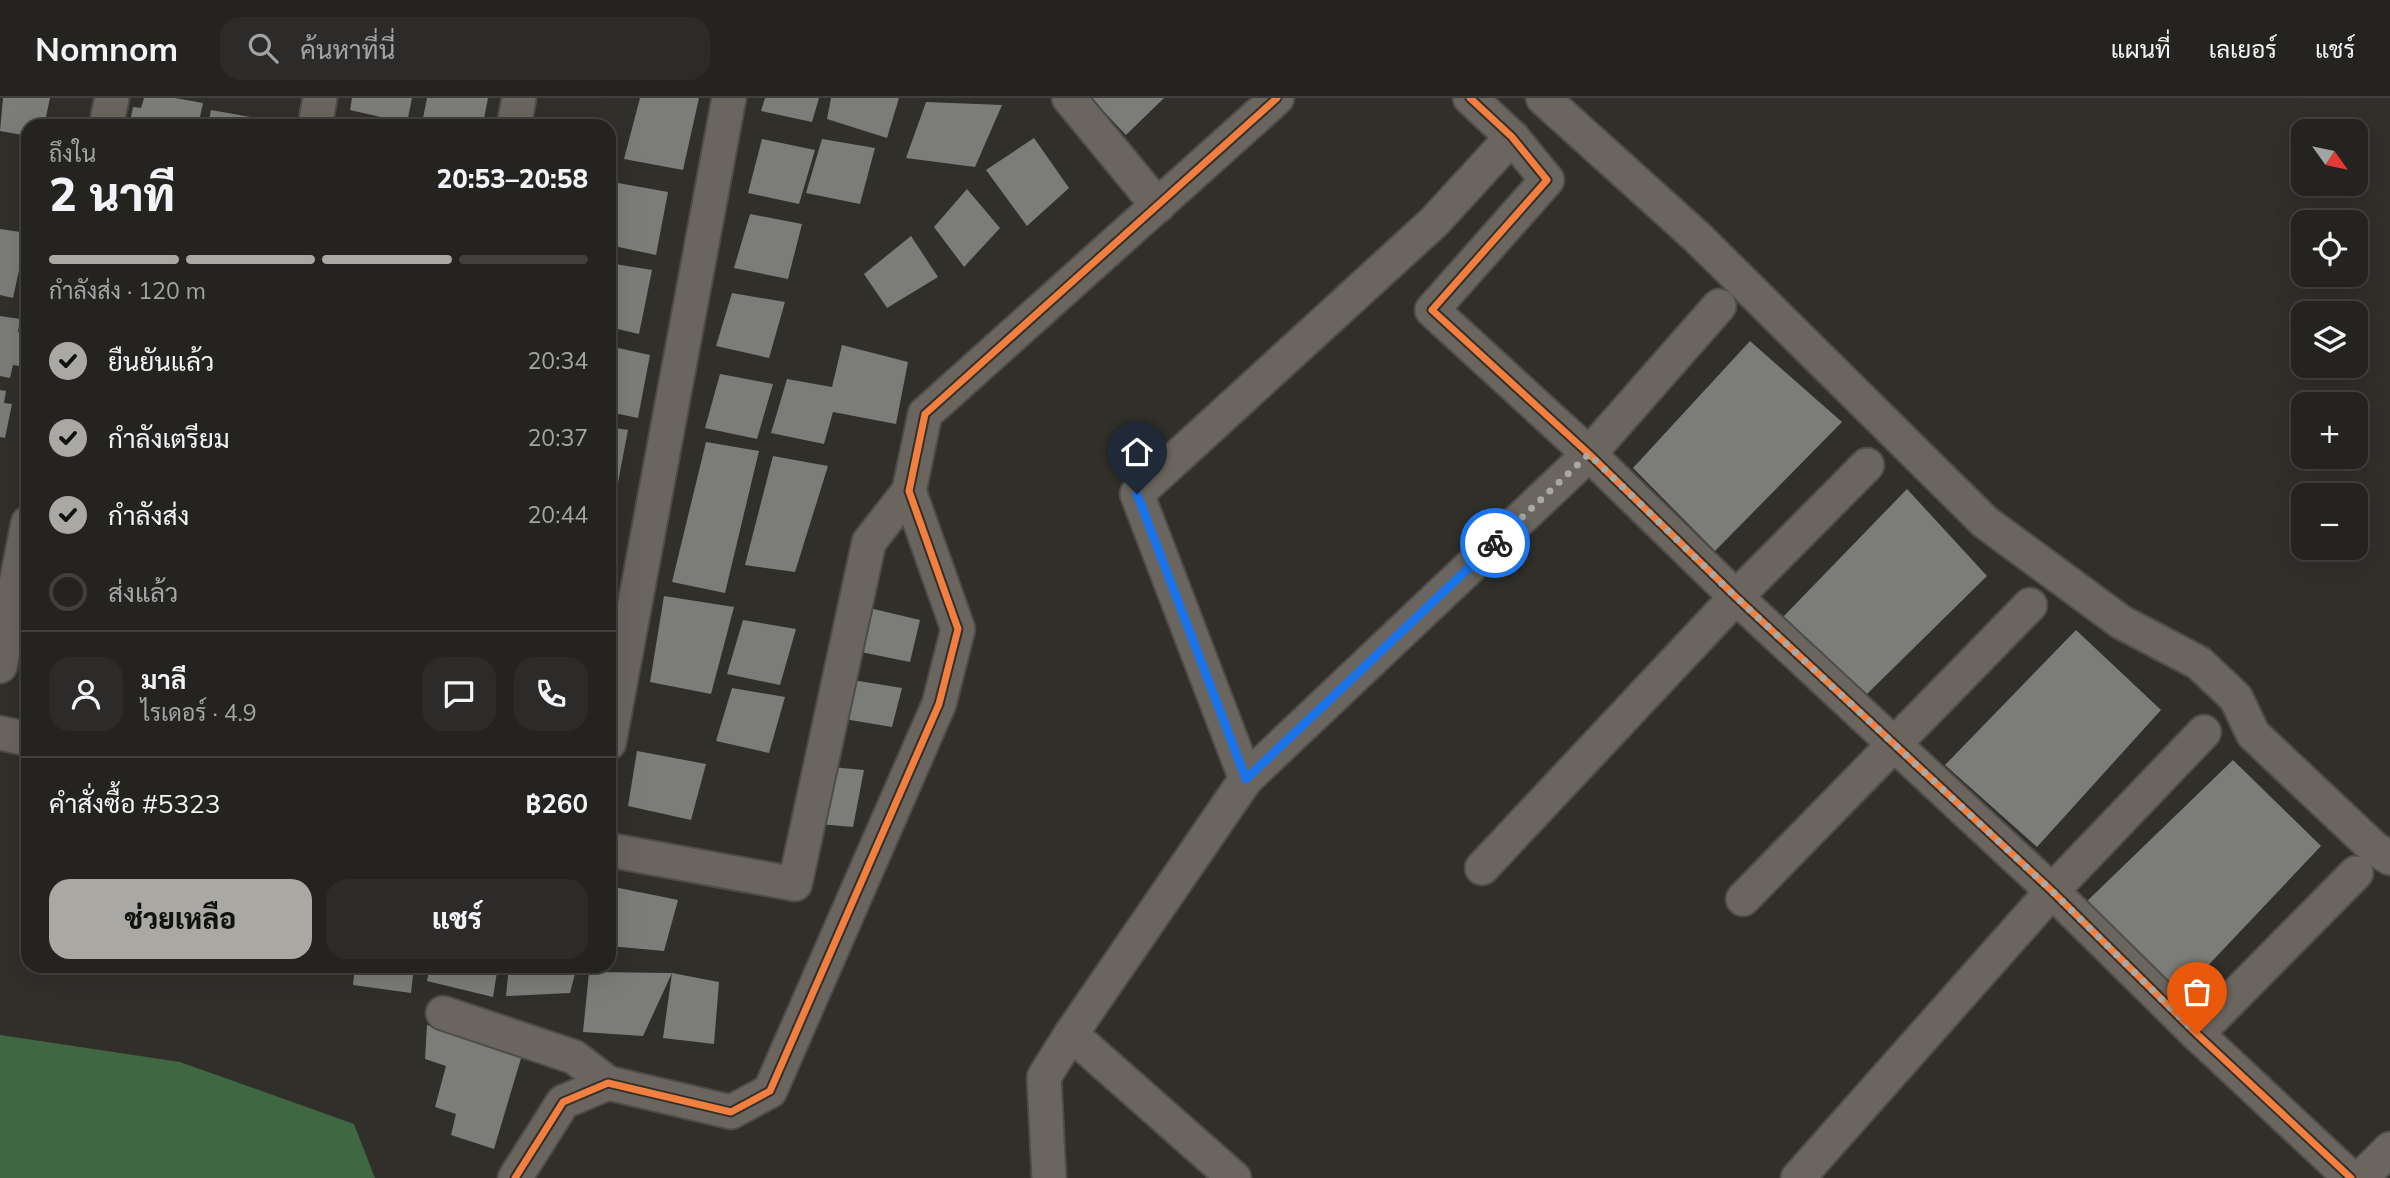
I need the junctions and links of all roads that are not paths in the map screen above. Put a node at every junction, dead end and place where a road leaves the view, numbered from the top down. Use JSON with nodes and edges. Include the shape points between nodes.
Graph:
{"nodes":[{"id":1,"x":111,"y":98,"type":"edge"},
{"id":2,"x":320,"y":98,"type":"edge"},
{"id":3,"x":519,"y":98,"type":"edge"},
{"id":4,"x":729,"y":98,"type":"edge"},
{"id":5,"x":1069,"y":98,"type":"edge"},
{"id":6,"x":1277,"y":98,"type":"edge"},
{"id":7,"x":1469,"y":98,"type":"edge"},
{"id":8,"x":1543,"y":98,"type":"edge"},
{"id":9,"x":107,"y":119,"type":"edge"},
{"id":10,"x":316,"y":119,"type":"edge"},
{"id":11,"x":515,"y":119,"type":"edge"},
{"id":12,"x":1512,"y":137,"type":"junction"},
{"id":13,"x":1158,"y":206,"type":"junction"},
{"id":14,"x":1719,"y":306,"type":"dead end"},
{"id":15,"x":1589,"y":454,"type":"junction"},
{"id":16,"x":1867,"y":465,"type":"dead end"},
{"id":17,"x":909,"y":491,"type":"junction"},
{"id":18,"x":21,"y":559,"type":"edge"},
{"id":19,"x":1736,"y":597,"type":"junction"},
{"id":20,"x":2030,"y":605,"type":"dead end"},
{"id":21,"x":0,"y":666,"type":"edge"},
{"id":22,"x":616,"y":705,"type":"edge"},
{"id":23,"x":2204,"y":732,"type":"dead end"},
{"id":24,"x":0,"y":733,"type":"edge"},
{"id":25,"x":21,"y":738,"type":"edge"},
{"id":26,"x":1895,"y":746,"type":"junction"},
{"id":27,"x":1246,"y":779,"type":"junction"},
{"id":28,"x":616,"y":851,"type":"edge"},
{"id":29,"x":2390,"y":858,"type":"edge"},
{"id":30,"x":1482,"y":868,"type":"dead end"},
{"id":31,"x":2356,"y":873,"type":"dead end"},
{"id":32,"x":2052,"y":891,"type":"junction"},
{"id":33,"x":1743,"y":899,"type":"dead end"},
{"id":34,"x":443,"y":1013,"type":"dead end"},
{"id":35,"x":1071,"y":1034,"type":"junction"},
{"id":36,"x":2197,"y":1034,"type":"junction"},
{"id":37,"x":608,"y":1083,"type":"junction"},
{"id":38,"x":2390,"y":1149,"type":"edge"},
{"id":39,"x":514,"y":1178,"type":"edge"},
{"id":40,"x":1049,"y":1178,"type":"edge"},
{"id":41,"x":1234,"y":1178,"type":"edge"},
{"id":42,"x":1798,"y":1178,"type":"edge"},
{"id":43,"x":2351,"y":1178,"type":"edge"},
{"id":44,"x":2361,"y":1178,"type":"edge"}],
"edges":[{"from":1,"to":9,"type":"street"},
{"from":2,"to":10,"type":"street"},
{"from":3,"to":11,"type":"street"},
{"from":4,"to":22,"type":"street"},
{"from":5,"to":13,"type":"street"},
{"from":6,"to":13,"type":"street"},
{"from":7,"to":12,"type":"street"},
{"from":8,"to":29,"type":"street","via":[[1698,237],[1985,522],[2121,622],[2199,663],[2236,698],[2253,734]]},
{"from":12,"to":15,"type":"street","via":[[1548,180],[1432,310]]},
{"from":12,"to":27,"type":"street","via":[[1434,222],[1137,494]]},
{"from":13,"to":17,"type":"street","via":[[925,414]]},
{"from":14,"to":15,"type":"street"},
{"from":15,"to":19,"type":"street"},
{"from":15,"to":27,"type":"street"},
{"from":16,"to":19,"type":"street"},
{"from":17,"to":28,"type":"street","via":[[869,542],[795,884]]},
{"from":17,"to":37,"type":"street","via":[[958,629],[939,704],[770,1091],[731,1112]]},
{"from":18,"to":21,"type":"street"},
{"from":19,"to":26,"type":"street"},
{"from":19,"to":30,"type":"street"},
{"from":20,"to":26,"type":"street"},
{"from":23,"to":32,"type":"street"},
{"from":24,"to":25,"type":"street"},
{"from":26,"to":32,"type":"street"},
{"from":26,"to":33,"type":"street"},
{"from":27,"to":35,"type":"street"},
{"from":31,"to":36,"type":"street"},
{"from":32,"to":36,"type":"street"},
{"from":32,"to":42,"type":"street"},
{"from":34,"to":37,"type":"street","via":[[573,1057]]},
{"from":35,"to":40,"type":"street","via":[[1044,1077]]},
{"from":35,"to":41,"type":"street"},
{"from":36,"to":43,"type":"street"},
{"from":37,"to":39,"type":"street","via":[[563,1102]]},
{"from":38,"to":44,"type":"street"}]}
